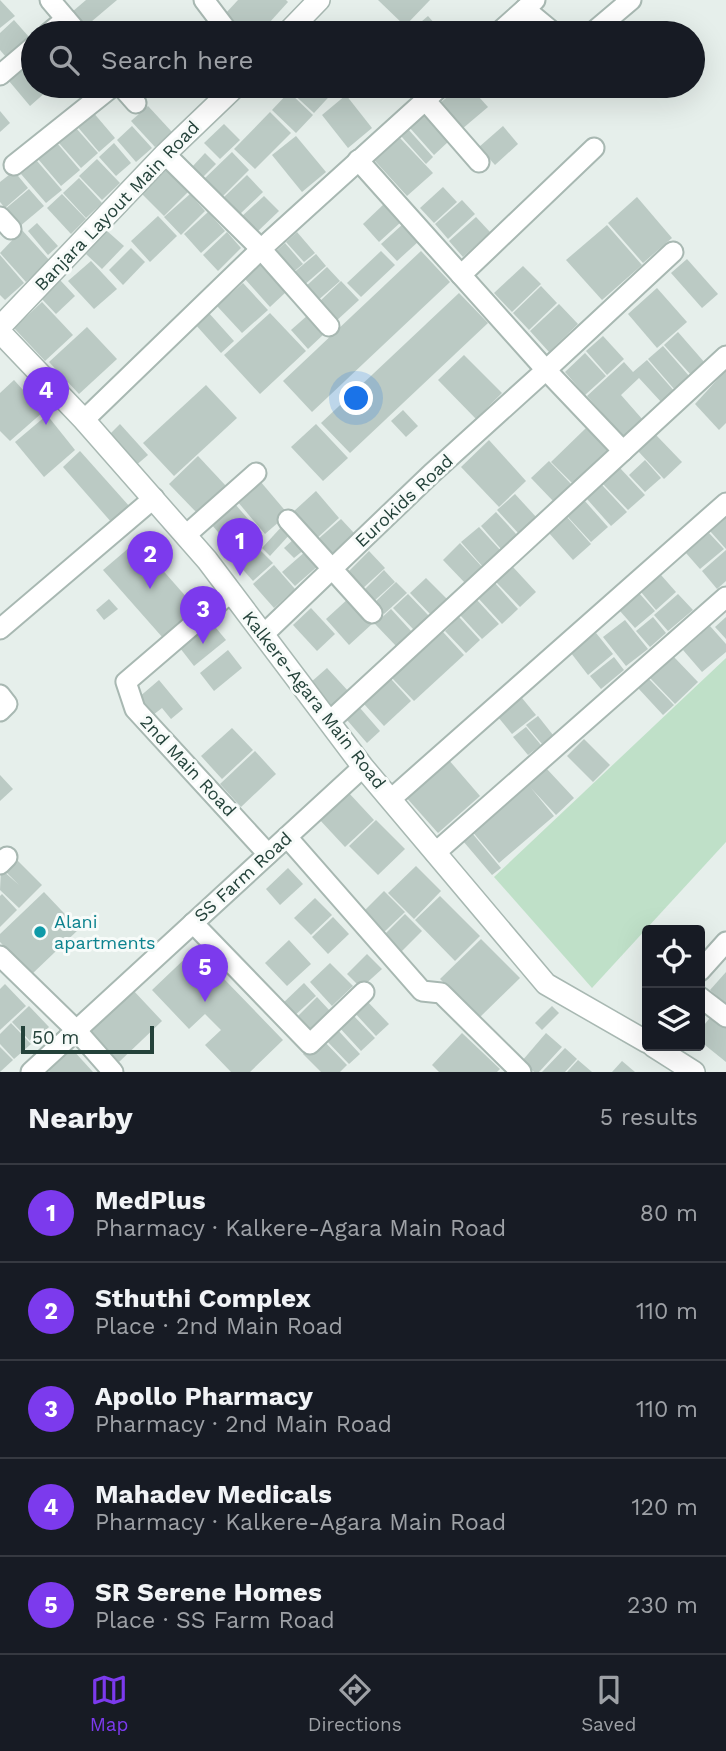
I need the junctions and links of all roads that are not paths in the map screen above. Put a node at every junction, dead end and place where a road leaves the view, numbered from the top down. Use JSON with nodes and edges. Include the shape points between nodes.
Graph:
{"nodes":[{"id":1,"x":50,"y":0,"type":"edge"},
{"id":2,"x":204,"y":0,"type":"edge"},
{"id":3,"x":319,"y":0,"type":"edge"},
{"id":4,"x":631,"y":0,"type":"edge"},
{"id":5,"x":530,"y":5,"type":"edge"},
{"id":6,"x":68,"y":21,"type":"edge"},
{"id":7,"x":220,"y":21,"type":"edge"},
{"id":8,"x":299,"y":21,"type":"edge"},
{"id":9,"x":512,"y":21,"type":"edge"},
{"id":10,"x":544,"y":21,"type":"edge"},
{"id":11,"x":606,"y":21,"type":"edge"},
{"id":12,"x":21,"y":57,"type":"edge"},
{"id":13,"x":0,"y":75,"type":"edge"},
{"id":14,"x":98,"y":98,"type":"edge"},
{"id":15,"x":132,"y":98,"type":"edge"},
{"id":16,"x":223,"y":98,"type":"edge"},
{"id":17,"x":425,"y":100,"type":"joint"},
{"id":18,"x":136,"y":103,"type":"dead end"},
{"id":19,"x":594,"y":148,"type":"dead end"},
{"id":20,"x":165,"y":154,"type":"junction"},
{"id":21,"x":358,"y":160,"type":"junction"},
{"id":22,"x":479,"y":162,"type":"dead end"},
{"id":23,"x":14,"y":165,"type":"dead end"},
{"id":24,"x":261,"y":249,"type":"junction"},
{"id":25,"x":673,"y":252,"type":"dead end"},
{"id":26,"x":461,"y":275,"type":"junction"},
{"id":27,"x":329,"y":326,"type":"dead end"},
{"id":28,"x":0,"y":327,"type":"edge"},
{"id":29,"x":0,"y":332,"type":"edge"},
{"id":30,"x":726,"y":356,"type":"edge"},
{"id":31,"x":546,"y":370,"type":"junction"},
{"id":32,"x":84,"y":420,"type":"junction"},
{"id":33,"x":624,"y":451,"type":"junction"},
{"id":34,"x":256,"y":474,"type":"dead end"},
{"id":35,"x":154,"y":498,"type":"junction"},
{"id":36,"x":726,"y":503,"type":"edge"},
{"id":37,"x":288,"y":520,"type":"dead end"},
{"id":38,"x":186,"y":535,"type":"junction"},
{"id":39,"x":332,"y":569,"type":"junction"},
{"id":40,"x":231,"y":592,"type":"junction"},
{"id":41,"x":726,"y":597,"type":"edge"},
{"id":42,"x":372,"y":613,"type":"dead end"},
{"id":43,"x":0,"y":629,"type":"edge"},
{"id":44,"x":264,"y":635,"type":"junction"},
{"id":45,"x":0,"y":695,"type":"edge"},
{"id":46,"x":0,"y":711,"type":"edge"},
{"id":47,"x":329,"y":722,"type":"junction"},
{"id":48,"x":363,"y":767,"type":"junction"},
{"id":49,"x":391,"y":799,"type":"junction"},
{"id":50,"x":287,"y":836,"type":"junction"},
{"id":51,"x":268,"y":853,"type":"junction"},
{"id":52,"x":435,"y":853,"type":"junction"},
{"id":53,"x":193,"y":923,"type":"junction"},
{"id":54,"x":726,"y":942,"type":"edge"},
{"id":55,"x":0,"y":956,"type":"edge"},
{"id":56,"x":705,"y":965,"type":"edge"},
{"id":57,"x":364,"y":992,"type":"dead end"},
{"id":58,"x":705,"y":1002,"type":"edge"},
{"id":59,"x":726,"y":1017,"type":"edge"},
{"id":60,"x":76,"y":1030,"type":"junction"},
{"id":61,"x":642,"y":1035,"type":"edge"},
{"id":62,"x":657,"y":1051,"type":"edge"},
{"id":63,"x":669,"y":1066,"type":"edge"},
{"id":64,"x":31,"y":1072,"type":"edge"},
{"id":65,"x":113,"y":1072,"type":"edge"},
{"id":66,"x":521,"y":1072,"type":"edge"},
{"id":67,"x":694,"y":1072,"type":"edge"}],
"edges":[{"from":1,"to":6,"type":"street"},
{"from":2,"to":7,"type":"street"},
{"from":3,"to":8,"type":"street"},
{"from":4,"to":11,"type":"street"},
{"from":5,"to":9,"type":"street"},
{"from":5,"to":10,"type":"street"},
{"from":12,"to":13,"type":"street"},
{"from":14,"to":23,"type":"street"},
{"from":15,"to":18,"type":"street"},
{"from":16,"to":20,"type":"street","name":"Banjara Layout Main Road"},
{"from":17,"to":21,"type":"street"},
{"from":17,"to":22,"type":"street"},
{"from":19,"to":26,"type":"street"},
{"from":20,"to":24,"type":"street"},
{"from":20,"to":28,"type":"street","name":"Banjara Layout Main Road"},
{"from":21,"to":24,"type":"street"},
{"from":21,"to":26,"type":"street"},
{"from":24,"to":27,"type":"street"},
{"from":24,"to":32,"type":"street"},
{"from":25,"to":31,"type":"street","name":"Eurokids Road"},
{"from":26,"to":31,"type":"street"},
{"from":29,"to":32,"type":"street","name":"Kalkere-Agara Main Road"},
{"from":30,"to":33,"type":"street"},
{"from":31,"to":33,"type":"street"},
{"from":31,"to":39,"type":"street","name":"Eurokids Road"},
{"from":32,"to":35,"type":"street","name":"Kalkere-Agara Main Road"},
{"from":33,"to":47,"type":"street"},
{"from":34,"to":38,"type":"street"},
{"from":35,"to":38,"type":"street","name":"Kalkere-Agara Main Road"},
{"from":35,"to":43,"type":"street"},
{"from":36,"to":49,"type":"street"},
{"from":37,"to":39,"type":"street"},
{"from":38,"to":40,"type":"street","name":"Kalkere-Agara Main Road"},
{"from":39,"to":42,"type":"street"},
{"from":39,"to":44,"type":"street","name":"Eurokids Road"},
{"from":40,"to":44,"type":"street","name":"Kalkere-Agara Main Road"},
{"from":40,"to":51,"type":"street","name":"2nd Main Road","via":[[127,682],[135,709]]},
{"from":41,"to":52,"type":"street"},
{"from":44,"to":47,"type":"street","name":"Kalkere-Agara Main Road"},
{"from":45,"to":46,"type":"street","via":[[7,704]]},
{"from":47,"to":48,"type":"street","name":"Kalkere-Agara Main Road"},
{"from":48,"to":49,"type":"street","name":"Kalkere-Agara Main Road"},
{"from":48,"to":50,"type":"street","name":"SS Farm Road"},
{"from":49,"to":52,"type":"street","name":"Kalkere-Agara Main Road"},
{"from":50,"to":51,"type":"street","name":"SS Farm Road"},
{"from":50,"to":66,"type":"street","via":[[422,991],[441,993]]},
{"from":51,"to":53,"type":"street","name":"SS Farm Road"},
{"from":52,"to":61,"type":"street","name":"Kalkere-Agara Main Road","via":[[546,984]]},
{"from":53,"to":57,"type":"street","via":[[310,1044]]},
{"from":53,"to":60,"type":"street","name":"SS Farm Road"},
{"from":54,"to":56,"type":"street"},
{"from":55,"to":60,"type":"street"},
{"from":58,"to":59,"type":"street"},
{"from":60,"to":64,"type":"street","name":"SS Farm Road"},
{"from":60,"to":65,"type":"street"},
{"from":62,"to":63,"type":"street","name":"Kalkere-Agara Main Road"},
{"from":63,"to":67,"type":"street","name":"Kalkere-Agara Main Road"}]}
